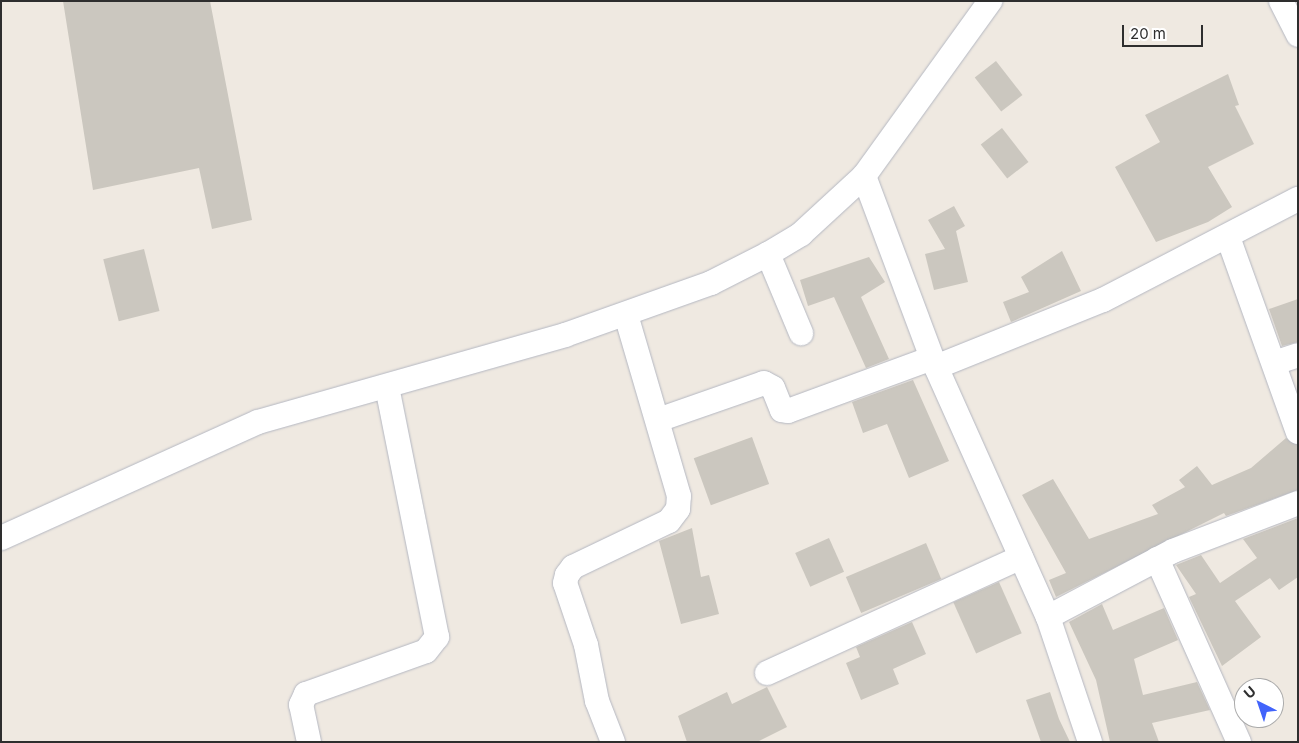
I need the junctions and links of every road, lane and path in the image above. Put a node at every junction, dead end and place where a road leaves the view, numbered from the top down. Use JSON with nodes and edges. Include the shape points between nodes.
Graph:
{"nodes":[{"id":1,"x":990,"y":1,"type":"edge"},
{"id":2,"x":1281,"y":1,"type":"edge"},
{"id":3,"x":1298,"y":35,"type":"edge"},
{"id":4,"x":864,"y":176,"type":"junction"},
{"id":5,"x":1298,"y":199,"type":"edge"},
{"id":6,"x":1228,"y":237,"type":"junction"},
{"id":7,"x":768,"y":254,"type":"junction"},
{"id":8,"x":626,"y":315,"type":"junction"},
{"id":9,"x":801,"y":333,"type":"dead end"},
{"id":10,"x":1298,"y":355,"type":"edge"},
{"id":11,"x":934,"y":363,"type":"junction"},
{"id":12,"x":1274,"y":363,"type":"junction"},
{"id":13,"x":387,"y":387,"type":"junction"},
{"id":14,"x":658,"y":420,"type":"junction"},
{"id":15,"x":1298,"y":432,"type":"edge"},
{"id":16,"x":1298,"y":503,"type":"edge"},
{"id":17,"x":1,"y":538,"type":"edge"},
{"id":18,"x":1021,"y":557,"type":"junction"},
{"id":19,"x":1157,"y":559,"type":"junction"},
{"id":20,"x":1048,"y":617,"type":"junction"},
{"id":21,"x":767,"y":672,"type":"dead end"},
{"id":22,"x":309,"y":742,"type":"edge"},
{"id":23,"x":613,"y":742,"type":"edge"},
{"id":24,"x":1090,"y":742,"type":"edge"},
{"id":25,"x":1239,"y":742,"type":"edge"}],
"edges":[{"from":1,"to":4,"type":"street"},
{"from":2,"to":3,"type":"street"},
{"from":4,"to":7,"type":"street","via":[[808,228]]},
{"from":4,"to":11,"type":"street"},
{"from":5,"to":6,"type":"street"},
{"from":6,"to":11,"type":"street","via":[[1040,328]]},
{"from":6,"to":12,"type":"street"},
{"from":7,"to":8,"type":"street","via":[[711,283]]},
{"from":7,"to":9,"type":"street"},
{"from":8,"to":13,"type":"street"},
{"from":8,"to":14,"type":"street"},
{"from":10,"to":12,"type":"street"},
{"from":11,"to":14,"type":"street","via":[[788,411],[782,410],[773,388],[764,383]]},
{"from":11,"to":18,"type":"street"},
{"from":12,"to":15,"type":"street"},
{"from":13,"to":17,"type":"street","via":[[318,404],[214,439]]},
{"from":13,"to":22,"type":"street","via":[[437,637],[426,651],[306,694],[301,705]]},
{"from":14,"to":23,"type":"street","via":[[676,478],[678,509],[654,531],[573,567],[565,583]]},
{"from":16,"to":19,"type":"street"},
{"from":18,"to":20,"type":"street"},
{"from":18,"to":21,"type":"street"},
{"from":19,"to":20,"type":"street"},
{"from":19,"to":25,"type":"street"},
{"from":20,"to":24,"type":"street"}]}
